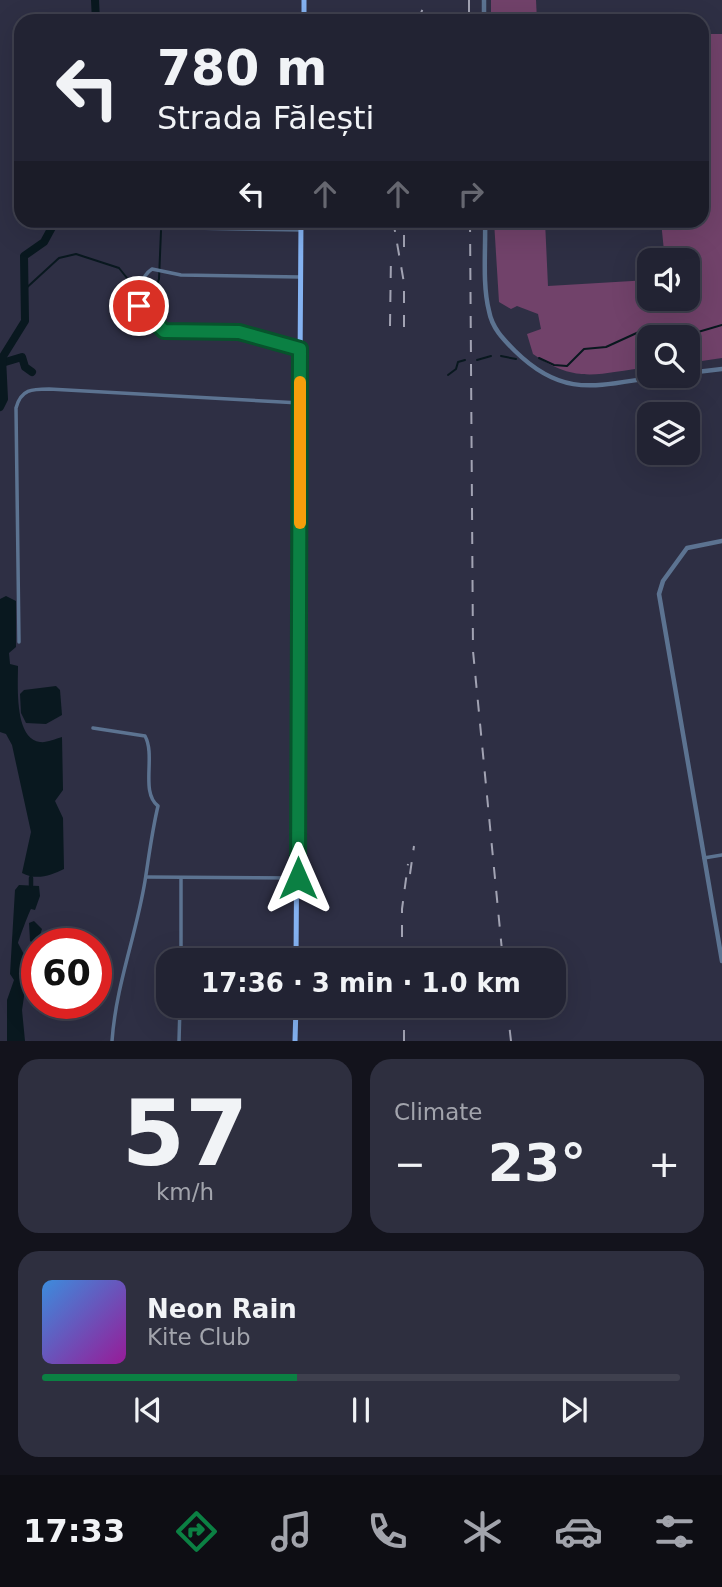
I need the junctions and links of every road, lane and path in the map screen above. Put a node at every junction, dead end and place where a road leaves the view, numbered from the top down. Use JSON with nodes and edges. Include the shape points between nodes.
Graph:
{"nodes":[{"id":1,"x":191,"y":228,"type":"dead end"},
{"id":2,"x":485,"y":228,"type":"edge"},
{"id":3,"x":301,"y":230,"type":"joint"},
{"id":4,"x":300,"y":277,"type":"junction"},
{"id":5,"x":300,"y":349,"type":"junction"},
{"id":6,"x":722,"y":369,"type":"edge"},
{"id":7,"x":700,"y":372,"type":"edge"},
{"id":8,"x":637,"y":379,"type":"edge"},
{"id":9,"x":300,"y":403,"type":"junction"},
{"id":10,"x":722,"y":541,"type":"edge"},
{"id":11,"x":19,"y":642,"type":"dead end"},
{"id":12,"x":93,"y":728,"type":"dead end"},
{"id":13,"x":722,"y":855,"type":"edge"},
{"id":14,"x":704,"y":858,"type":"junction"},
{"id":15,"x":146,"y":877,"type":"junction"},
{"id":16,"x":298,"y":878,"type":"junction"},
{"id":17,"x":181,"y":879,"type":"junction"},
{"id":18,"x":720,"y":940,"type":"edge"},
{"id":19,"x":181,"y":948,"type":"edge"},
{"id":20,"x":296,"y":948,"type":"edge"},
{"id":21,"x":722,"y":961,"type":"edge"},
{"id":22,"x":180,"y":1018,"type":"edge"},
{"id":23,"x":296,"y":1018,"type":"edge"},
{"id":24,"x":112,"y":1041,"type":"edge"},
{"id":25,"x":179,"y":1041,"type":"edge"},
{"id":26,"x":295,"y":1041,"type":"edge"}],
"edges":[{"from":1,"to":3,"type":"street"},
{"from":2,"to":8,"type":"street","via":[[489,312],[500,335],[553,380],[576,385]]},
{"from":3,"to":4,"type":"main road"},
{"from":4,"to":5,"type":"main road"},
{"from":4,"to":5,"type":"street","via":[[181,275],[152,269],[142,281],[139,306],[162,331],[239,332]]},
{"from":5,"to":9,"type":"main road"},
{"from":6,"to":7,"type":"street"},
{"from":9,"to":11,"type":"street","via":[[49,389],[22,394],[16,408]]},
{"from":9,"to":16,"type":"main road"},
{"from":10,"to":14,"type":"street","via":[[687,548],[659,594]]},
{"from":12,"to":15,"type":"street","via":[[130,732],[148,740],[150,794],[158,806]]},
{"from":13,"to":14,"type":"street"},
{"from":14,"to":18,"type":"street"},
{"from":15,"to":17,"type":"street"},
{"from":15,"to":24,"type":"street","via":[[123,964]]},
{"from":16,"to":17,"type":"street"},
{"from":16,"to":20,"type":"main road"},
{"from":17,"to":19,"type":"street"},
{"from":18,"to":21,"type":"street"},
{"from":22,"to":25,"type":"street"},
{"from":23,"to":26,"type":"main road"}]}
